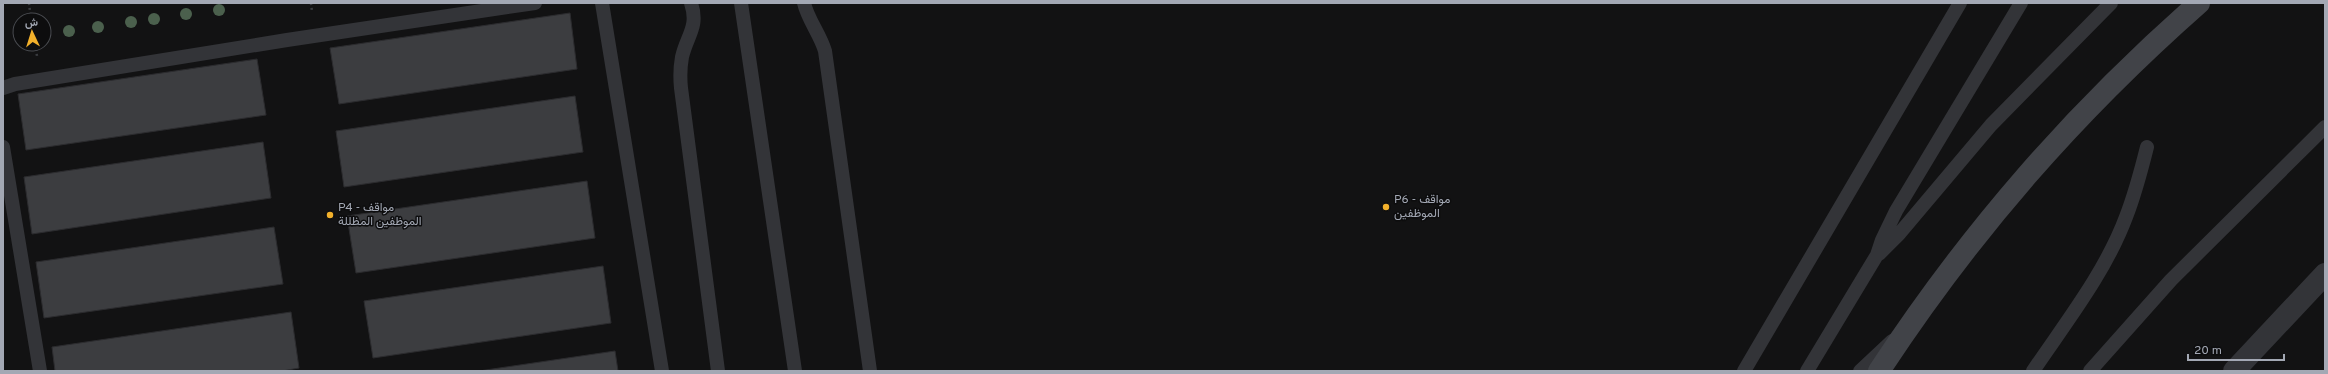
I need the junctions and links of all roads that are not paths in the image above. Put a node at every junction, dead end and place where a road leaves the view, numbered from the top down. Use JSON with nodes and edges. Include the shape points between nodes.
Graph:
{"nodes":[{"id":1,"x":535,"y":3,"type":"edge"},
{"id":2,"x":602,"y":3,"type":"edge"},
{"id":3,"x":691,"y":3,"type":"edge"},
{"id":4,"x":741,"y":3,"type":"edge"},
{"id":5,"x":804,"y":3,"type":"edge"},
{"id":6,"x":1960,"y":3,"type":"edge"},
{"id":7,"x":2021,"y":3,"type":"edge"},
{"id":8,"x":2111,"y":3,"type":"edge"},
{"id":9,"x":2199,"y":3,"type":"edge"},
{"id":10,"x":3,"y":88,"type":"edge"},
{"id":11,"x":2325,"y":127,"type":"edge"},
{"id":12,"x":3,"y":147,"type":"edge"},
{"id":13,"x":2147,"y":147,"type":"dead end"},
{"id":14,"x":1877,"y":255,"type":"junction"},
{"id":15,"x":2325,"y":274,"type":"edge"},
{"id":16,"x":1907,"y":329,"type":"junction"},
{"id":17,"x":40,"y":371,"type":"edge"},
{"id":18,"x":662,"y":371,"type":"edge"},
{"id":19,"x":718,"y":371,"type":"edge"},
{"id":20,"x":795,"y":371,"type":"edge"},
{"id":21,"x":870,"y":371,"type":"edge"},
{"id":22,"x":1744,"y":371,"type":"edge"},
{"id":23,"x":1807,"y":371,"type":"edge"},
{"id":24,"x":1860,"y":371,"type":"edge"},
{"id":25,"x":1879,"y":371,"type":"edge"},
{"id":26,"x":2033,"y":371,"type":"edge"},
{"id":27,"x":2090,"y":371,"type":"edge"},
{"id":28,"x":2234,"y":371,"type":"edge"}],
"edges":[{"from":1,"to":10,"type":"lane","via":[[287,40]]},
{"from":2,"to":18,"type":"lane"},
{"from":3,"to":19,"type":"lane","via":[[695,14],[694,28],[682,56],[681,88]]},
{"from":4,"to":20,"type":"lane"},
{"from":5,"to":21,"type":"lane","via":[[806,13],[818,31],[825,51]]},
{"from":6,"to":22,"type":"lane"},
{"from":7,"to":14,"type":"lane","via":[[1896,211]]},
{"from":8,"to":14,"type":"lane","via":[[1991,125],[1900,234]]},
{"from":9,"to":16,"type":"street","via":[[2066,129],[1983,226]]},
{"from":11,"to":27,"type":"lane","via":[[2170,280]]},
{"from":12,"to":17,"type":"lane"},
{"from":13,"to":26,"type":"lane","via":[[2126,218],[2110,252],[2092,284]]},
{"from":14,"to":23,"type":"lane"},
{"from":15,"to":28,"type":"street"},
{"from":16,"to":24,"type":"lane"},
{"from":16,"to":25,"type":"street"}]}
